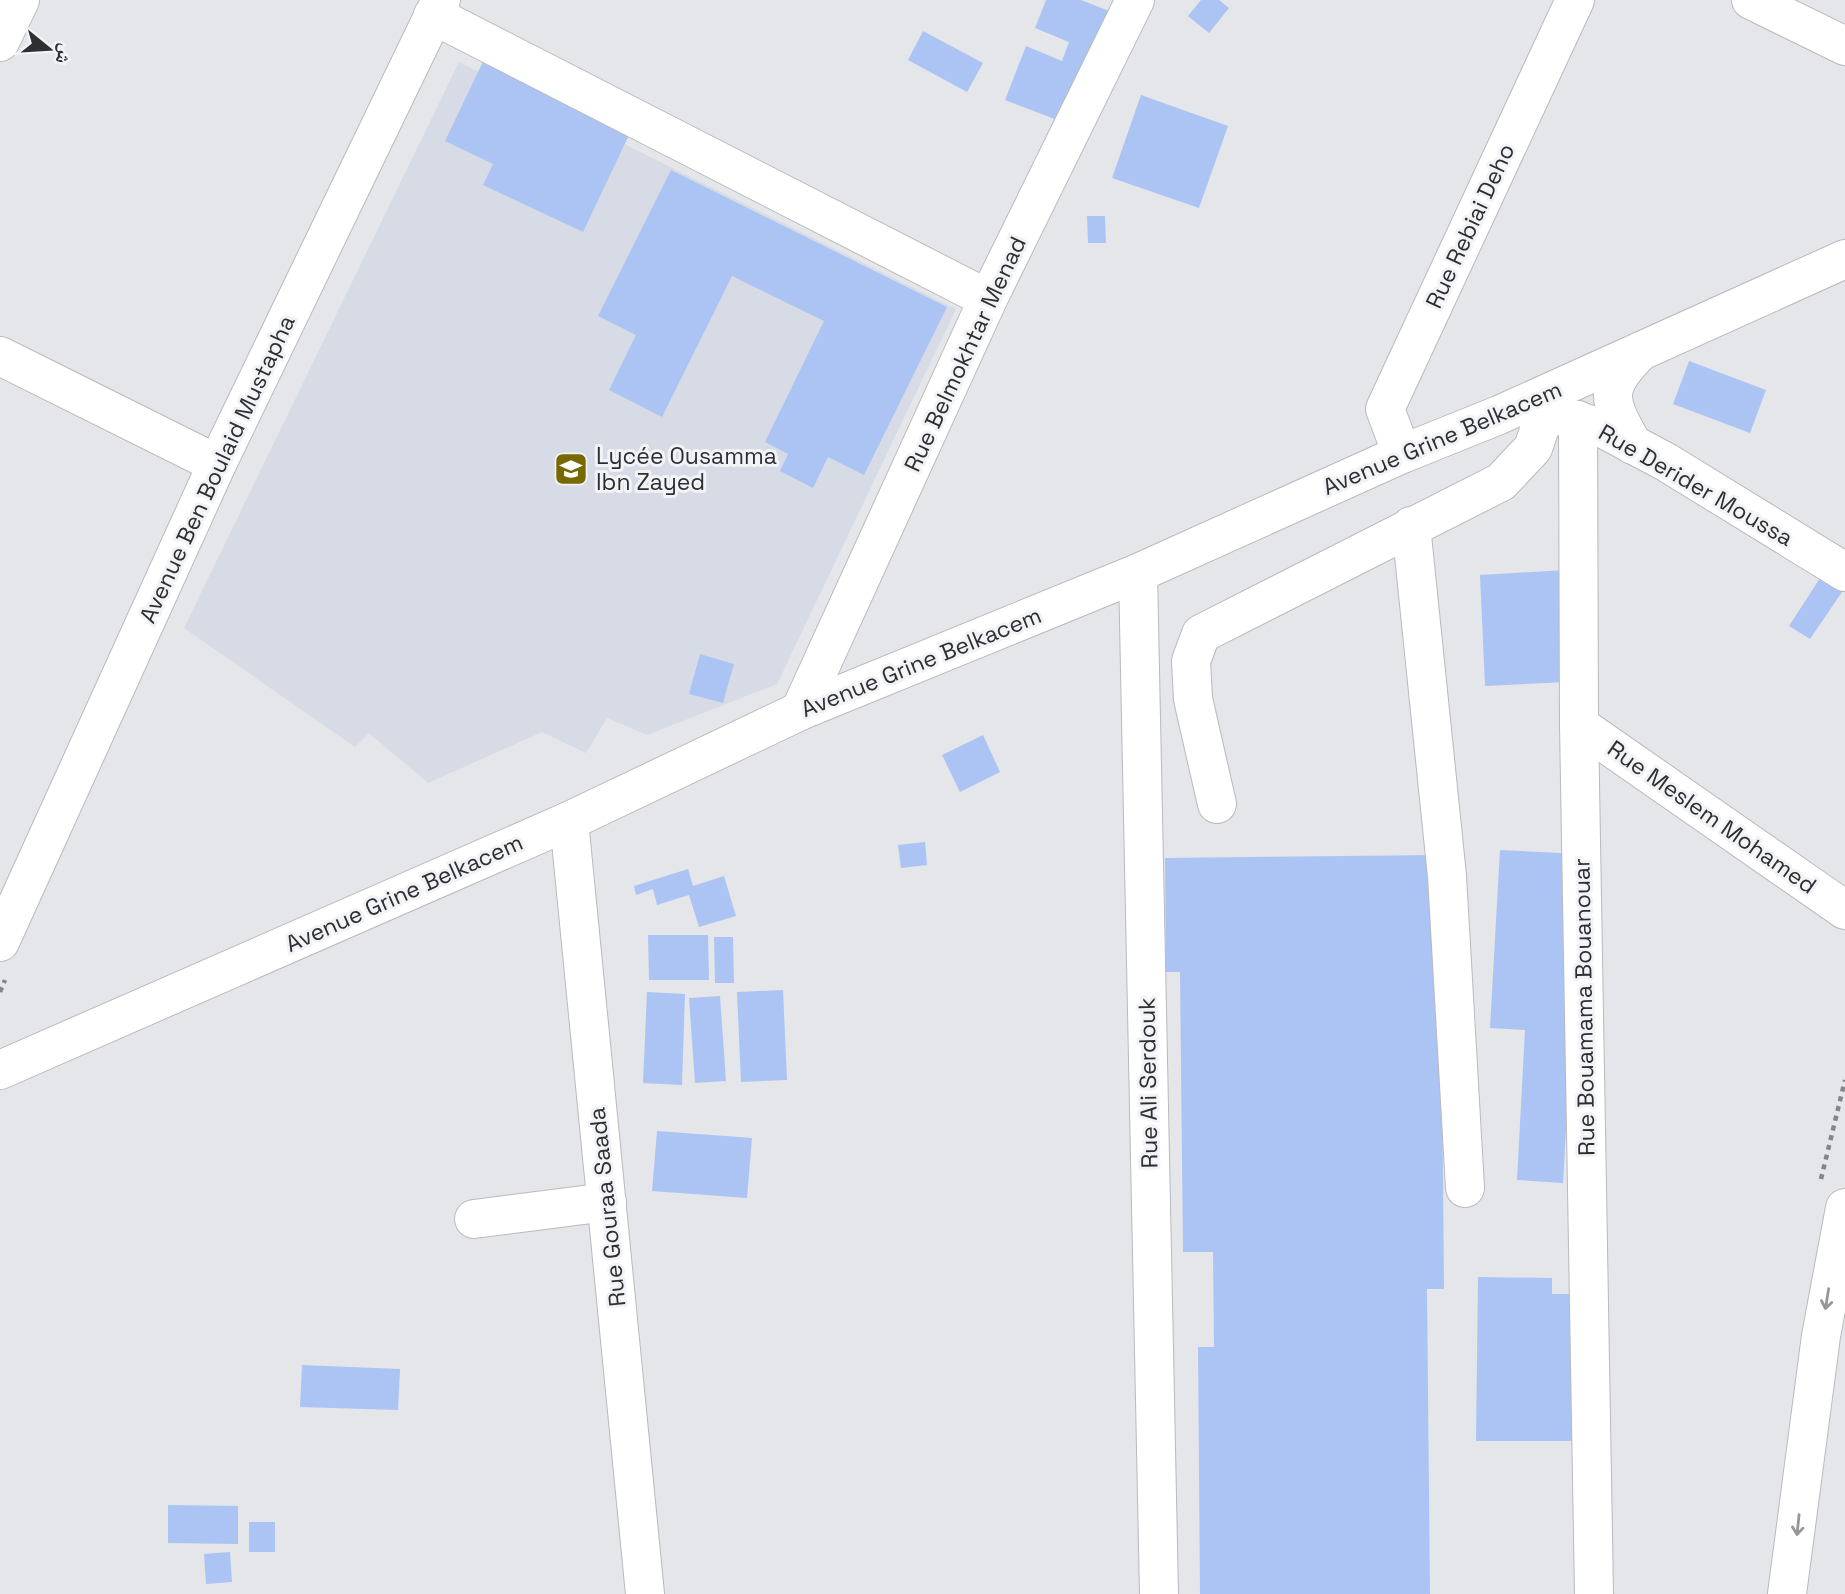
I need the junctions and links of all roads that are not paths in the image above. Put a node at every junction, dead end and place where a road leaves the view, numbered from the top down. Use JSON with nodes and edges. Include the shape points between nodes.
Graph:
{"nodes":[{"id":1,"x":20,"y":0,"type":"edge"},
{"id":2,"x":1135,"y":0,"type":"edge"},
{"id":3,"x":1575,"y":0,"type":"edge"},
{"id":4,"x":1751,"y":0,"type":"edge"},
{"id":5,"x":437,"y":8,"type":"edge"},
{"id":6,"x":0,"y":42,"type":"edge"},
{"id":7,"x":1845,"y":46,"type":"edge"},
{"id":8,"x":1845,"y":259,"type":"edge"},
{"id":9,"x":988,"y":299,"type":"junction"},
{"id":10,"x":1644,"y":349,"type":"junction"},
{"id":11,"x":0,"y":356,"type":"edge"},
{"id":12,"x":1499,"y":415,"type":"junction"},
{"id":13,"x":1561,"y":416,"type":"junction"},
{"id":14,"x":1633,"y":445,"type":"junction"},
{"id":15,"x":1402,"y":454,"type":"junction"},
{"id":16,"x":217,"y":464,"type":"junction"},
{"id":17,"x":1411,"y":526,"type":"junction"},
{"id":18,"x":1845,"y":572,"type":"edge"},
{"id":19,"x":1138,"y":573,"type":"junction"},
{"id":20,"x":800,"y":711,"type":"junction"},
{"id":21,"x":1579,"y":725,"type":"junction"},
{"id":22,"x":1217,"y":804,"type":"dead end"},
{"id":23,"x":569,"y":821,"type":"junction"},
{"id":24,"x":1845,"y":910,"type":"edge"},
{"id":25,"x":0,"y":942,"type":"edge"},
{"id":26,"x":0,"y":1070,"type":"edge"},
{"id":27,"x":1465,"y":1188,"type":"dead end"},
{"id":28,"x":607,"y":1202,"type":"junction"},
{"id":29,"x":1845,"y":1208,"type":"edge"},
{"id":30,"x":474,"y":1219,"type":"dead end"},
{"id":31,"x":645,"y":1594,"type":"edge"},
{"id":32,"x":1159,"y":1594,"type":"edge"},
{"id":33,"x":1594,"y":1594,"type":"edge"},
{"id":34,"x":1787,"y":1594,"type":"edge"}],
"edges":[{"from":1,"to":6,"type":"street"},
{"from":2,"to":9,"type":"street","name":"Rue Belmokhtar Menad"},
{"from":3,"to":15,"type":"street","name":"Rue Rebiai Deho","via":[[1385,409]]},
{"from":4,"to":7,"type":"street"},
{"from":5,"to":9,"type":"street"},
{"from":5,"to":16,"type":"street","name":"Avenue Ben Boulaid Mustapha"},
{"from":8,"to":10,"type":"street","name":"Avenue Grine Belkacem"},
{"from":9,"to":20,"type":"street","name":"Rue Belmokhtar Menad"},
{"from":10,"to":12,"type":"street","name":"Avenue Grine Belkacem"},
{"from":10,"to":14,"type":"street","via":[[1622,370],[1611,399]]},
{"from":11,"to":16,"type":"street"},
{"from":12,"to":13,"type":"street","name":"Rue Derider Moussa"},
{"from":12,"to":15,"type":"street","name":"Avenue Grine Belkacem"},
{"from":13,"to":14,"type":"street","name":"Rue Derider Moussa","via":[[1602,428]]},
{"from":13,"to":17,"type":"street","via":[[1501,482]]},
{"from":13,"to":21,"type":"street","name":"Rue Bouamama Bouanouar"},
{"from":14,"to":18,"type":"street","name":"Rue Derider Moussa"},
{"from":15,"to":19,"type":"street","name":"Avenue Grine Belkacem"},
{"from":16,"to":25,"type":"street","name":"Avenue Ben Boulaid Mustapha"},
{"from":17,"to":22,"type":"street","via":[[1201,634],[1191,661],[1193,699]]},
{"from":17,"to":27,"type":"street","via":[[1447,876]]},
{"from":19,"to":20,"type":"street","name":"Avenue Grine Belkacem"},
{"from":19,"to":32,"type":"street","name":"Rue Ali Serdouk"},
{"from":20,"to":23,"type":"street","name":"Avenue Grine Belkacem"},
{"from":21,"to":24,"type":"street","name":"Rue Meslem Mohamed"},
{"from":21,"to":33,"type":"street","name":"Rue Bouamama Bouanouar"},
{"from":23,"to":26,"type":"street","name":"Avenue Grine Belkacem"},
{"from":23,"to":28,"type":"street","name":"Rue Gouraa Saada"},
{"from":28,"to":30,"type":"street"},
{"from":28,"to":31,"type":"street","name":"Rue Gouraa Saada"},
{"from":29,"to":34,"type":"street","one_way":true,"via":[[1821,1336]]}]}
